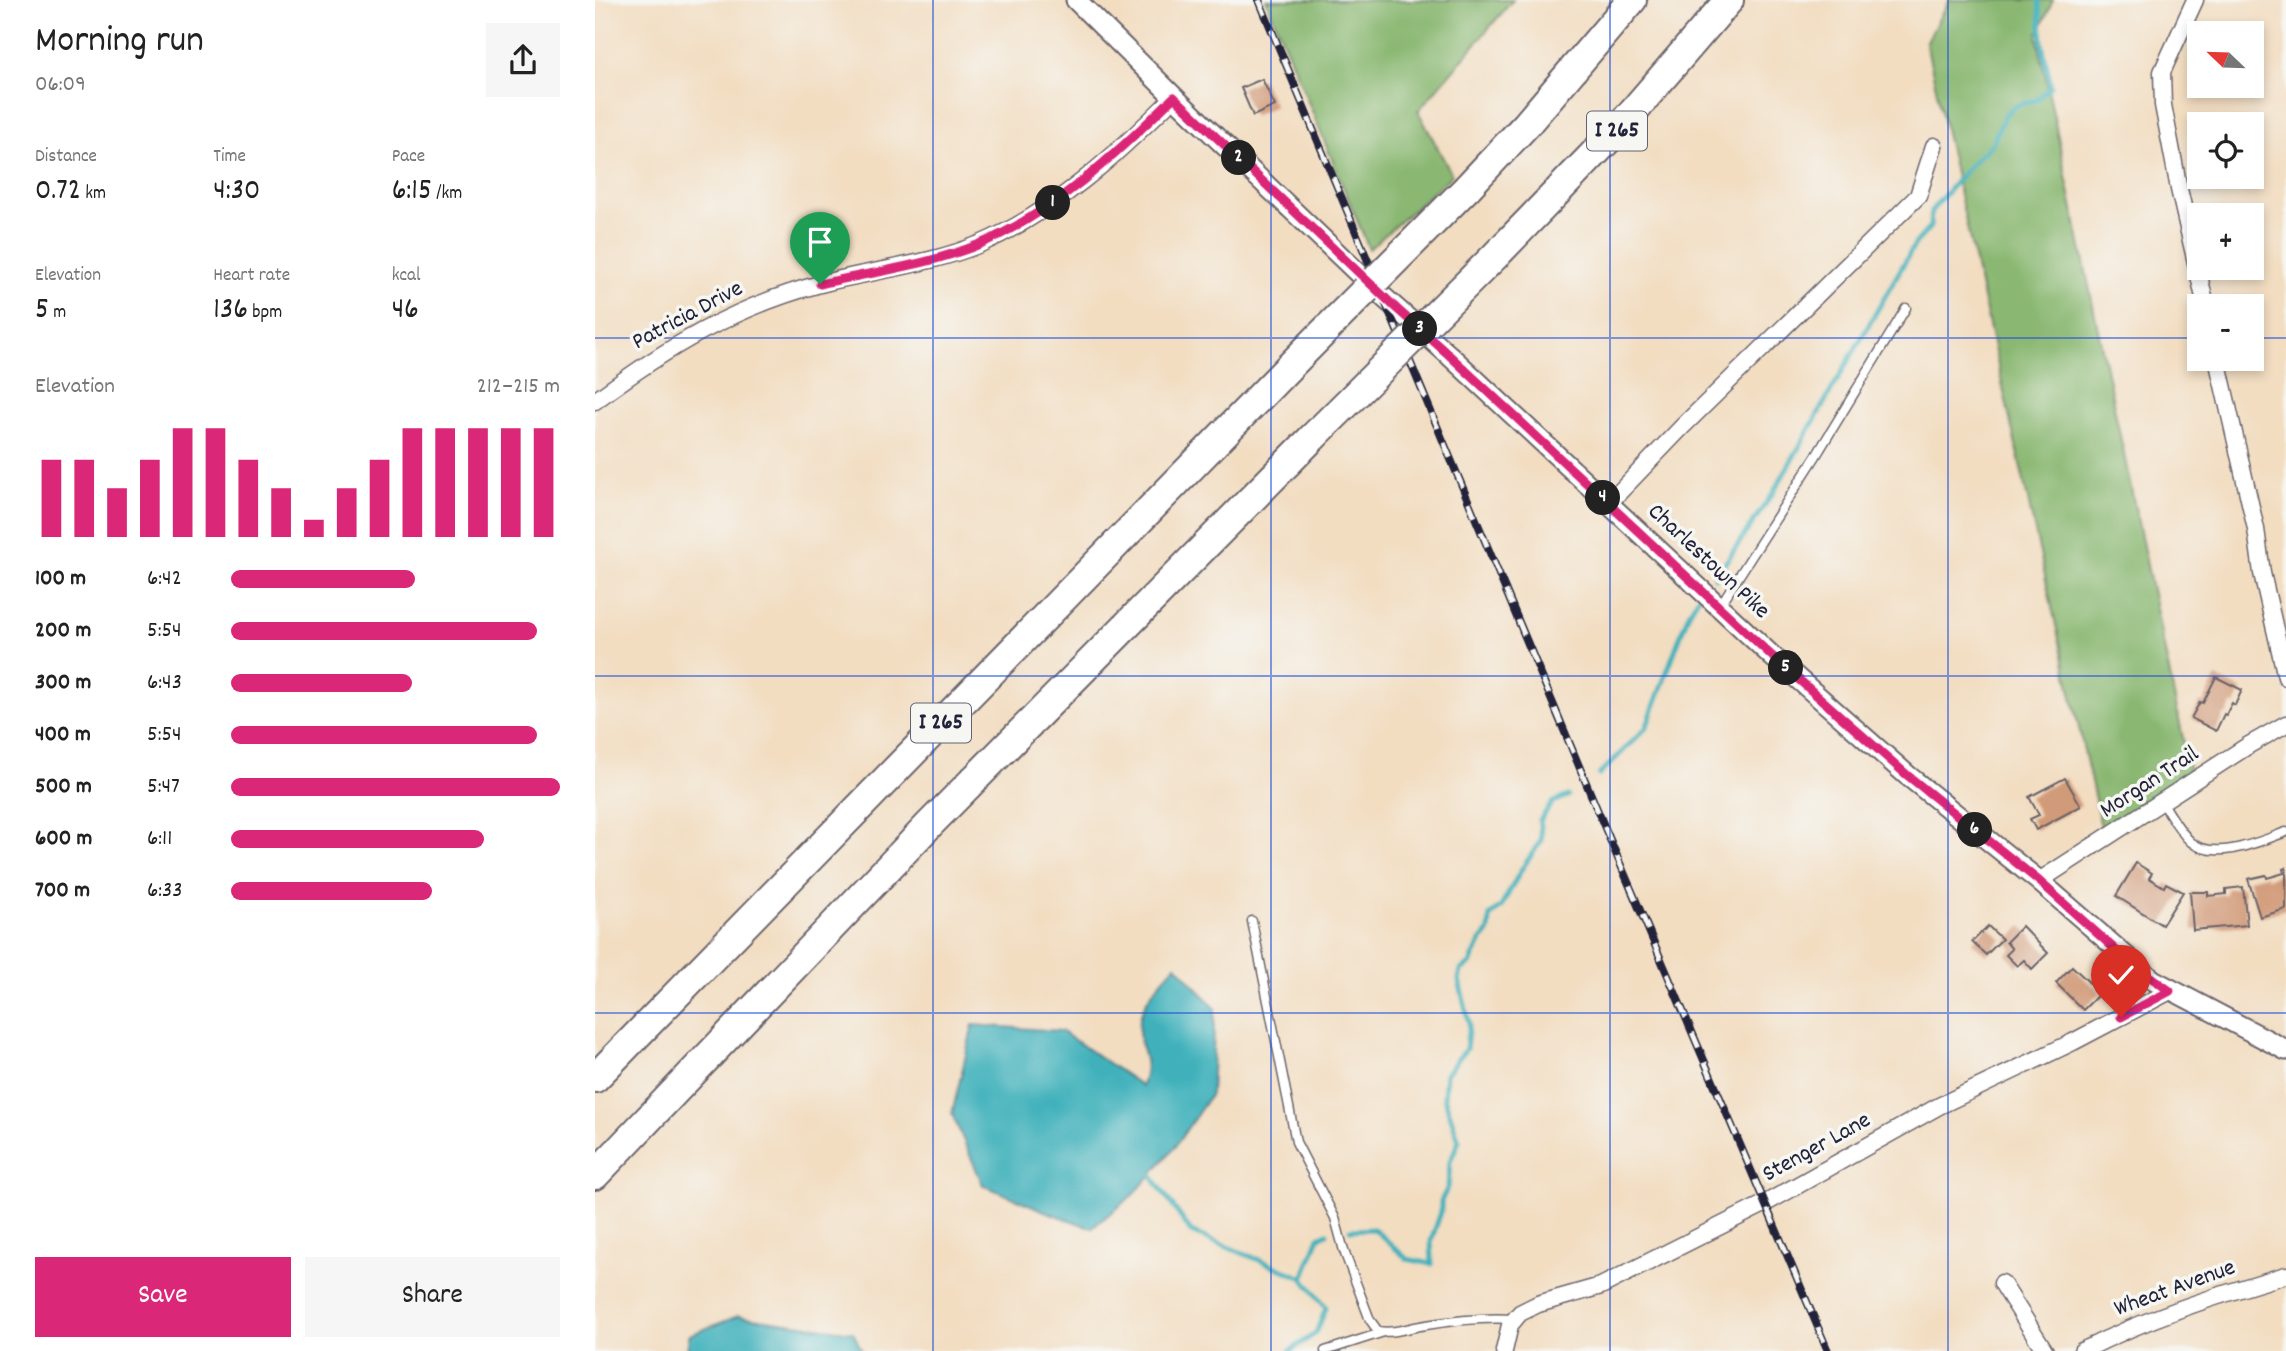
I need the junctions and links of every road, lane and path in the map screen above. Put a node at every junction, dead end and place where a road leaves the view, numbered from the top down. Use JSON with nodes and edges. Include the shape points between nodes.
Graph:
{"nodes":[{"id":1,"x":1076,"y":0,"type":"edge"},
{"id":2,"x":1632,"y":0,"type":"edge"},
{"id":3,"x":1729,"y":0,"type":"edge"},
{"id":4,"x":2195,"y":0,"type":"edge"},
{"id":5,"x":1174,"y":97,"type":"junction"},
{"id":6,"x":1934,"y":146,"type":"dead end"},
{"id":7,"x":2203,"y":294,"type":"edge"},
{"id":8,"x":1906,"y":308,"type":"dead end"},
{"id":9,"x":2220,"y":371,"type":"edge"},
{"id":10,"x":595,"y":401,"type":"edge"},
{"id":11,"x":1609,"y":503,"type":"junction"},
{"id":12,"x":1719,"y":607,"type":"junction"},
{"id":13,"x":2286,"y":677,"type":"edge"},
{"id":14,"x":2286,"y":724,"type":"edge"},
{"id":15,"x":2162,"y":802,"type":"junction"},
{"id":16,"x":2286,"y":832,"type":"edge"},
{"id":17,"x":2039,"y":881,"type":"junction"},
{"id":18,"x":1252,"y":921,"type":"dead end"},
{"id":19,"x":2170,"y":991,"type":"junction"},
{"id":20,"x":2286,"y":1050,"type":"edge"},
{"id":21,"x":595,"y":1078,"type":"edge"},
{"id":22,"x":595,"y":1175,"type":"edge"},
{"id":23,"x":2286,"y":1275,"type":"edge"},
{"id":24,"x":2002,"y":1283,"type":"dead end"},
{"id":25,"x":1514,"y":1319,"type":"junction"},
{"id":26,"x":1384,"y":1332,"type":"junction"},
{"id":27,"x":1329,"y":1350,"type":"edge"},
{"id":28,"x":1504,"y":1351,"type":"edge"},
{"id":29,"x":2045,"y":1351,"type":"edge"},
{"id":30,"x":2082,"y":1351,"type":"edge"}],
"edges":[{"from":1,"to":5,"type":"street","name":"Charlestown Pike"},
{"from":2,"to":21,"type":"highway","number":"I 265","bridge":true,"via":[[1467,188]]},
{"from":3,"to":22,"type":"highway","number":"I 265","bridge":true,"via":[[1617,130],[929,825]]},
{"from":4,"to":7,"type":"street","via":[[2162,72],[2163,105]]},
{"from":5,"to":10,"type":"street","name":"Patricia Drive","via":[[1105,164],[1015,227],[939,258],[820,284],[722,319],[646,363]]},
{"from":5,"to":11,"type":"street","name":"Charlestown Pike"},
{"from":6,"to":11,"type":"street","via":[[1918,196]]},
{"from":8,"to":12,"type":"lane"},
{"from":9,"to":13,"type":"street"},
{"from":11,"to":12,"type":"street","name":"Charlestown Pike"},
{"from":12,"to":17,"type":"street","name":"Charlestown Pike","via":[[1907,775]]},
{"from":14,"to":15,"type":"street","name":"Morgan Trail"},
{"from":15,"to":16,"type":"lane","via":[[2194,844],[2212,849],[2238,848]]},
{"from":15,"to":17,"type":"street","name":"Morgan Trail"},
{"from":17,"to":19,"type":"street","name":"Charlestown Pike","via":[[2128,961]]},
{"from":18,"to":26,"type":"lane","via":[[1296,1142],[1335,1218],[1370,1320]]},
{"from":19,"to":20,"type":"street","name":"Charlestown Pike"},
{"from":19,"to":25,"type":"street","name":"Stenger Lane","via":[[1939,1106],[1766,1203],[1601,1286],[1538,1304]]},
{"from":23,"to":30,"type":"street","name":"Wheat Avenue","via":[[2217,1294]]},
{"from":24,"to":29,"type":"street"},
{"from":25,"to":26,"type":"lane","via":[[1484,1317]]},
{"from":25,"to":28,"type":"street"},
{"from":26,"to":27,"type":"lane"}]}
